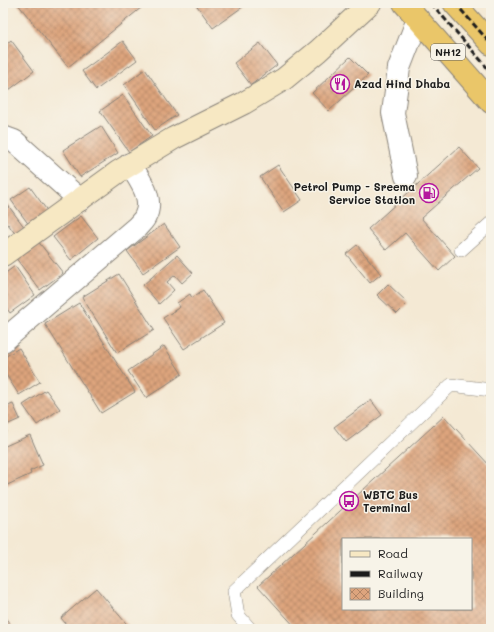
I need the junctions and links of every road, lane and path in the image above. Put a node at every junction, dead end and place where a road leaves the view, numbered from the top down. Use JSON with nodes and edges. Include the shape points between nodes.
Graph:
{"nodes":[{"id":1,"x":370,"y":3,"type":"edge"},
{"id":2,"x":454,"y":3,"type":"edge"},
{"id":3,"x":411,"y":11,"type":"edge"},
{"id":4,"x":491,"y":44,"type":"edge"},
{"id":5,"x":491,"y":102,"type":"edge"},
{"id":6,"x":3,"y":137,"type":"edge"},
{"id":7,"x":130,"y":164,"type":"junction"},
{"id":8,"x":406,"y":176,"type":"dead end"},
{"id":9,"x":80,"y":200,"type":"junction"},
{"id":10,"x":491,"y":223,"type":"edge"},
{"id":11,"x":461,"y":250,"type":"dead end"},
{"id":12,"x":3,"y":255,"type":"edge"},
{"id":13,"x":3,"y":341,"type":"edge"},
{"id":14,"x":491,"y":390,"type":"edge"},
{"id":15,"x":250,"y":629,"type":"edge"}],
"edges":[{"from":1,"to":7,"type":"street","via":[[284,79]]},
{"from":2,"to":4,"type":"highway"},
{"from":3,"to":5,"type":"highway","number":"NH12"},
{"from":3,"to":8,"type":"street","via":[[393,113]]},
{"from":6,"to":9,"type":"street","via":[[14,141]]},
{"from":7,"to":9,"type":"street"},
{"from":7,"to":13,"type":"street","via":[[147,193],[149,204],[145,217]]},
{"from":9,"to":12,"type":"street"},
{"from":10,"to":11,"type":"lane"},
{"from":14,"to":15,"type":"lane","via":[[451,385],[234,591],[238,614]]}]}
